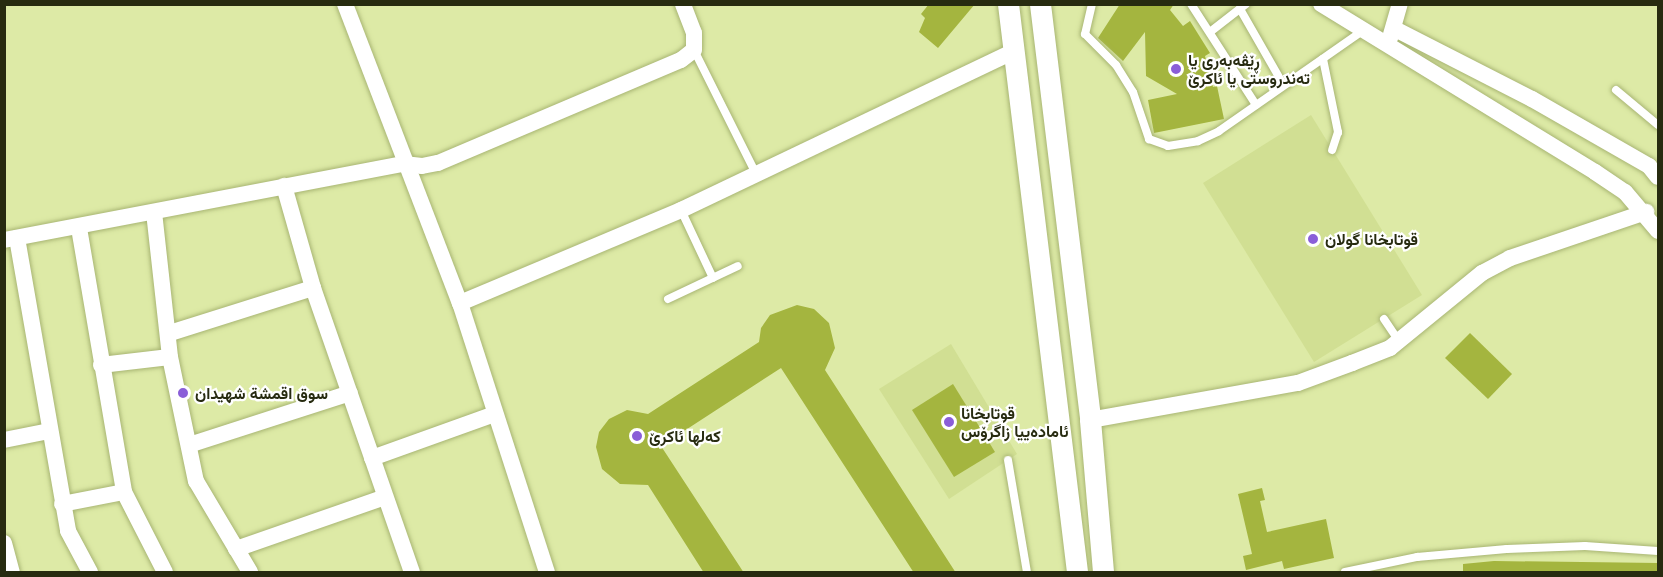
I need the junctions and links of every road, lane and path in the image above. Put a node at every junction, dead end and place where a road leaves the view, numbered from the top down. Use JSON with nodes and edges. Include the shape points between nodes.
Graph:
{"nodes":[{"id":1,"x":345,"y":4,"type":"edge"},
{"id":2,"x":683,"y":4,"type":"edge"},
{"id":3,"x":1008,"y":4,"type":"edge"},
{"id":4,"x":1040,"y":4,"type":"edge"},
{"id":5,"x":1092,"y":4,"type":"edge"},
{"id":6,"x":1191,"y":4,"type":"edge"},
{"id":7,"x":1321,"y":4,"type":"edge"},
{"id":8,"x":1400,"y":4,"type":"edge"},
{"id":9,"x":1243,"y":7,"type":"edge"},
{"id":10,"x":1364,"y":29,"type":"junction"},
{"id":11,"x":1210,"y":32,"type":"junction"},
{"id":12,"x":1391,"y":36,"type":"junction"},
{"id":13,"x":694,"y":50,"type":"junction"},
{"id":14,"x":1014,"y":51,"type":"junction"},
{"id":15,"x":1323,"y":59,"type":"junction"},
{"id":16,"x":1283,"y":84,"type":"junction"},
{"id":17,"x":1616,"y":90,"type":"dead end"},
{"id":18,"x":1256,"y":105,"type":"junction"},
{"id":19,"x":1659,"y":125,"type":"edge"},
{"id":20,"x":1332,"y":150,"type":"dead end"},
{"id":21,"x":404,"y":164,"type":"junction"},
{"id":22,"x":1655,"y":166,"type":"edge"},
{"id":23,"x":756,"y":174,"type":"junction"},
{"id":24,"x":284,"y":186,"type":"junction"},
{"id":25,"x":681,"y":210,"type":"junction"},
{"id":26,"x":154,"y":212,"type":"junction"},
{"id":27,"x":1646,"y":212,"type":"junction"},
{"id":28,"x":1067,"y":214,"type":"junction"},
{"id":29,"x":1034,"y":218,"type":"junction"},
{"id":30,"x":79,"y":228,"type":"junction"},
{"id":31,"x":1659,"y":231,"type":"edge"},
{"id":32,"x":11,"y":239,"type":"edge"},
{"id":33,"x":738,"y":266,"type":"dead end"},
{"id":34,"x":713,"y":278,"type":"junction"},
{"id":35,"x":313,"y":288,"type":"junction"},
{"id":36,"x":668,"y":299,"type":"dead end"},
{"id":37,"x":460,"y":303,"type":"junction"},
{"id":38,"x":1384,"y":319,"type":"dead end"},
{"id":39,"x":170,"y":333,"type":"junction"},
{"id":40,"x":1399,"y":341,"type":"junction"},
{"id":41,"x":170,"y":357,"type":"junction"},
{"id":42,"x":101,"y":365,"type":"junction"},
{"id":43,"x":350,"y":393,"type":"junction"},
{"id":44,"x":495,"y":414,"type":"junction"},
{"id":45,"x":1090,"y":420,"type":"junction"},
{"id":46,"x":49,"y":431,"type":"junction"},
{"id":47,"x":4,"y":440,"type":"edge"},
{"id":48,"x":189,"y":445,"type":"junction"},
{"id":49,"x":372,"y":458,"type":"junction"},
{"id":50,"x":1008,"y":460,"type":"dead end"},
{"id":51,"x":124,"y":492,"type":"junction"},
{"id":52,"x":385,"y":497,"type":"junction"},
{"id":53,"x":62,"y":504,"type":"junction"},
{"id":54,"x":4,"y":543,"type":"edge"},
{"id":55,"x":236,"y":549,"type":"junction"},
{"id":56,"x":1659,"y":551,"type":"edge"},
{"id":57,"x":12,"y":573,"type":"edge"},
{"id":58,"x":90,"y":573,"type":"edge"},
{"id":59,"x":165,"y":573,"type":"edge"},
{"id":60,"x":250,"y":573,"type":"edge"},
{"id":61,"x":412,"y":573,"type":"edge"},
{"id":62,"x":547,"y":573,"type":"edge"},
{"id":63,"x":1027,"y":573,"type":"edge"},
{"id":64,"x":1077,"y":573,"type":"edge"},
{"id":65,"x":1103,"y":573,"type":"edge"},
{"id":66,"x":1345,"y":573,"type":"edge"}],
"edges":[{"from":1,"to":21,"type":"street"},
{"from":2,"to":13,"type":"street","via":[[694,33]]},
{"from":3,"to":14,"type":"street"},
{"from":4,"to":28,"type":"street"},
{"from":5,"to":18,"type":"lane","via":[[1085,34],[1120,71],[1133,93],[1145,133],[1157,144],[1198,141]]},
{"from":6,"to":11,"type":"lane"},
{"from":7,"to":10,"type":"street"},
{"from":8,"to":12,"type":"street"},
{"from":9,"to":11,"type":"lane"},
{"from":9,"to":16,"type":"lane"},
{"from":10,"to":12,"type":"street"},
{"from":10,"to":15,"type":"lane"},
{"from":11,"to":18,"type":"lane"},
{"from":12,"to":22,"type":"street","via":[[1532,99]]},
{"from":12,"to":27,"type":"street","via":[[1595,172]]},
{"from":13,"to":21,"type":"street","via":[[681,60],[641,73],[438,163]]},
{"from":13,"to":23,"type":"lane"},
{"from":14,"to":23,"type":"street"},
{"from":14,"to":29,"type":"street"},
{"from":15,"to":16,"type":"lane"},
{"from":15,"to":20,"type":"lane","via":[[1330,78],[1338,132]]},
{"from":16,"to":18,"type":"lane"},
{"from":17,"to":19,"type":"lane"},
{"from":21,"to":24,"type":"street"},
{"from":21,"to":37,"type":"street"},
{"from":23,"to":25,"type":"street"},
{"from":24,"to":26,"type":"street"},
{"from":24,"to":35,"type":"street"},
{"from":25,"to":34,"type":"lane"},
{"from":25,"to":37,"type":"street"},
{"from":26,"to":30,"type":"street"},
{"from":26,"to":39,"type":"street"},
{"from":27,"to":31,"type":"street"},
{"from":27,"to":40,"type":"street","via":[[1510,258],[1482,273]]},
{"from":28,"to":29,"type":"street"},
{"from":28,"to":45,"type":"street"},
{"from":29,"to":64,"type":"street"},
{"from":30,"to":32,"type":"street"},
{"from":30,"to":42,"type":"street"},
{"from":32,"to":46,"type":"street"},
{"from":33,"to":34,"type":"lane"},
{"from":34,"to":36,"type":"lane"},
{"from":35,"to":39,"type":"street"},
{"from":35,"to":43,"type":"street"},
{"from":37,"to":44,"type":"street"},
{"from":38,"to":40,"type":"lane"},
{"from":39,"to":41,"type":"street"},
{"from":40,"to":45,"type":"street","via":[[1390,348],[1298,383]]},
{"from":41,"to":42,"type":"street"},
{"from":41,"to":48,"type":"street"},
{"from":42,"to":51,"type":"street"},
{"from":43,"to":48,"type":"street"},
{"from":43,"to":49,"type":"street"},
{"from":44,"to":49,"type":"street"},
{"from":44,"to":62,"type":"street"},
{"from":45,"to":65,"type":"street"},
{"from":46,"to":47,"type":"street"},
{"from":46,"to":53,"type":"street"},
{"from":48,"to":55,"type":"street","via":[[196,481]]},
{"from":49,"to":52,"type":"street"},
{"from":50,"to":63,"type":"lane"},
{"from":51,"to":53,"type":"street"},
{"from":51,"to":59,"type":"street"},
{"from":52,"to":55,"type":"street"},
{"from":52,"to":61,"type":"street"},
{"from":53,"to":58,"type":"street","via":[[68,531]]},
{"from":54,"to":57,"type":"street"},
{"from":55,"to":60,"type":"street"},
{"from":56,"to":66,"type":"lane","via":[[1585,546],[1507,549],[1417,557]]}]}
